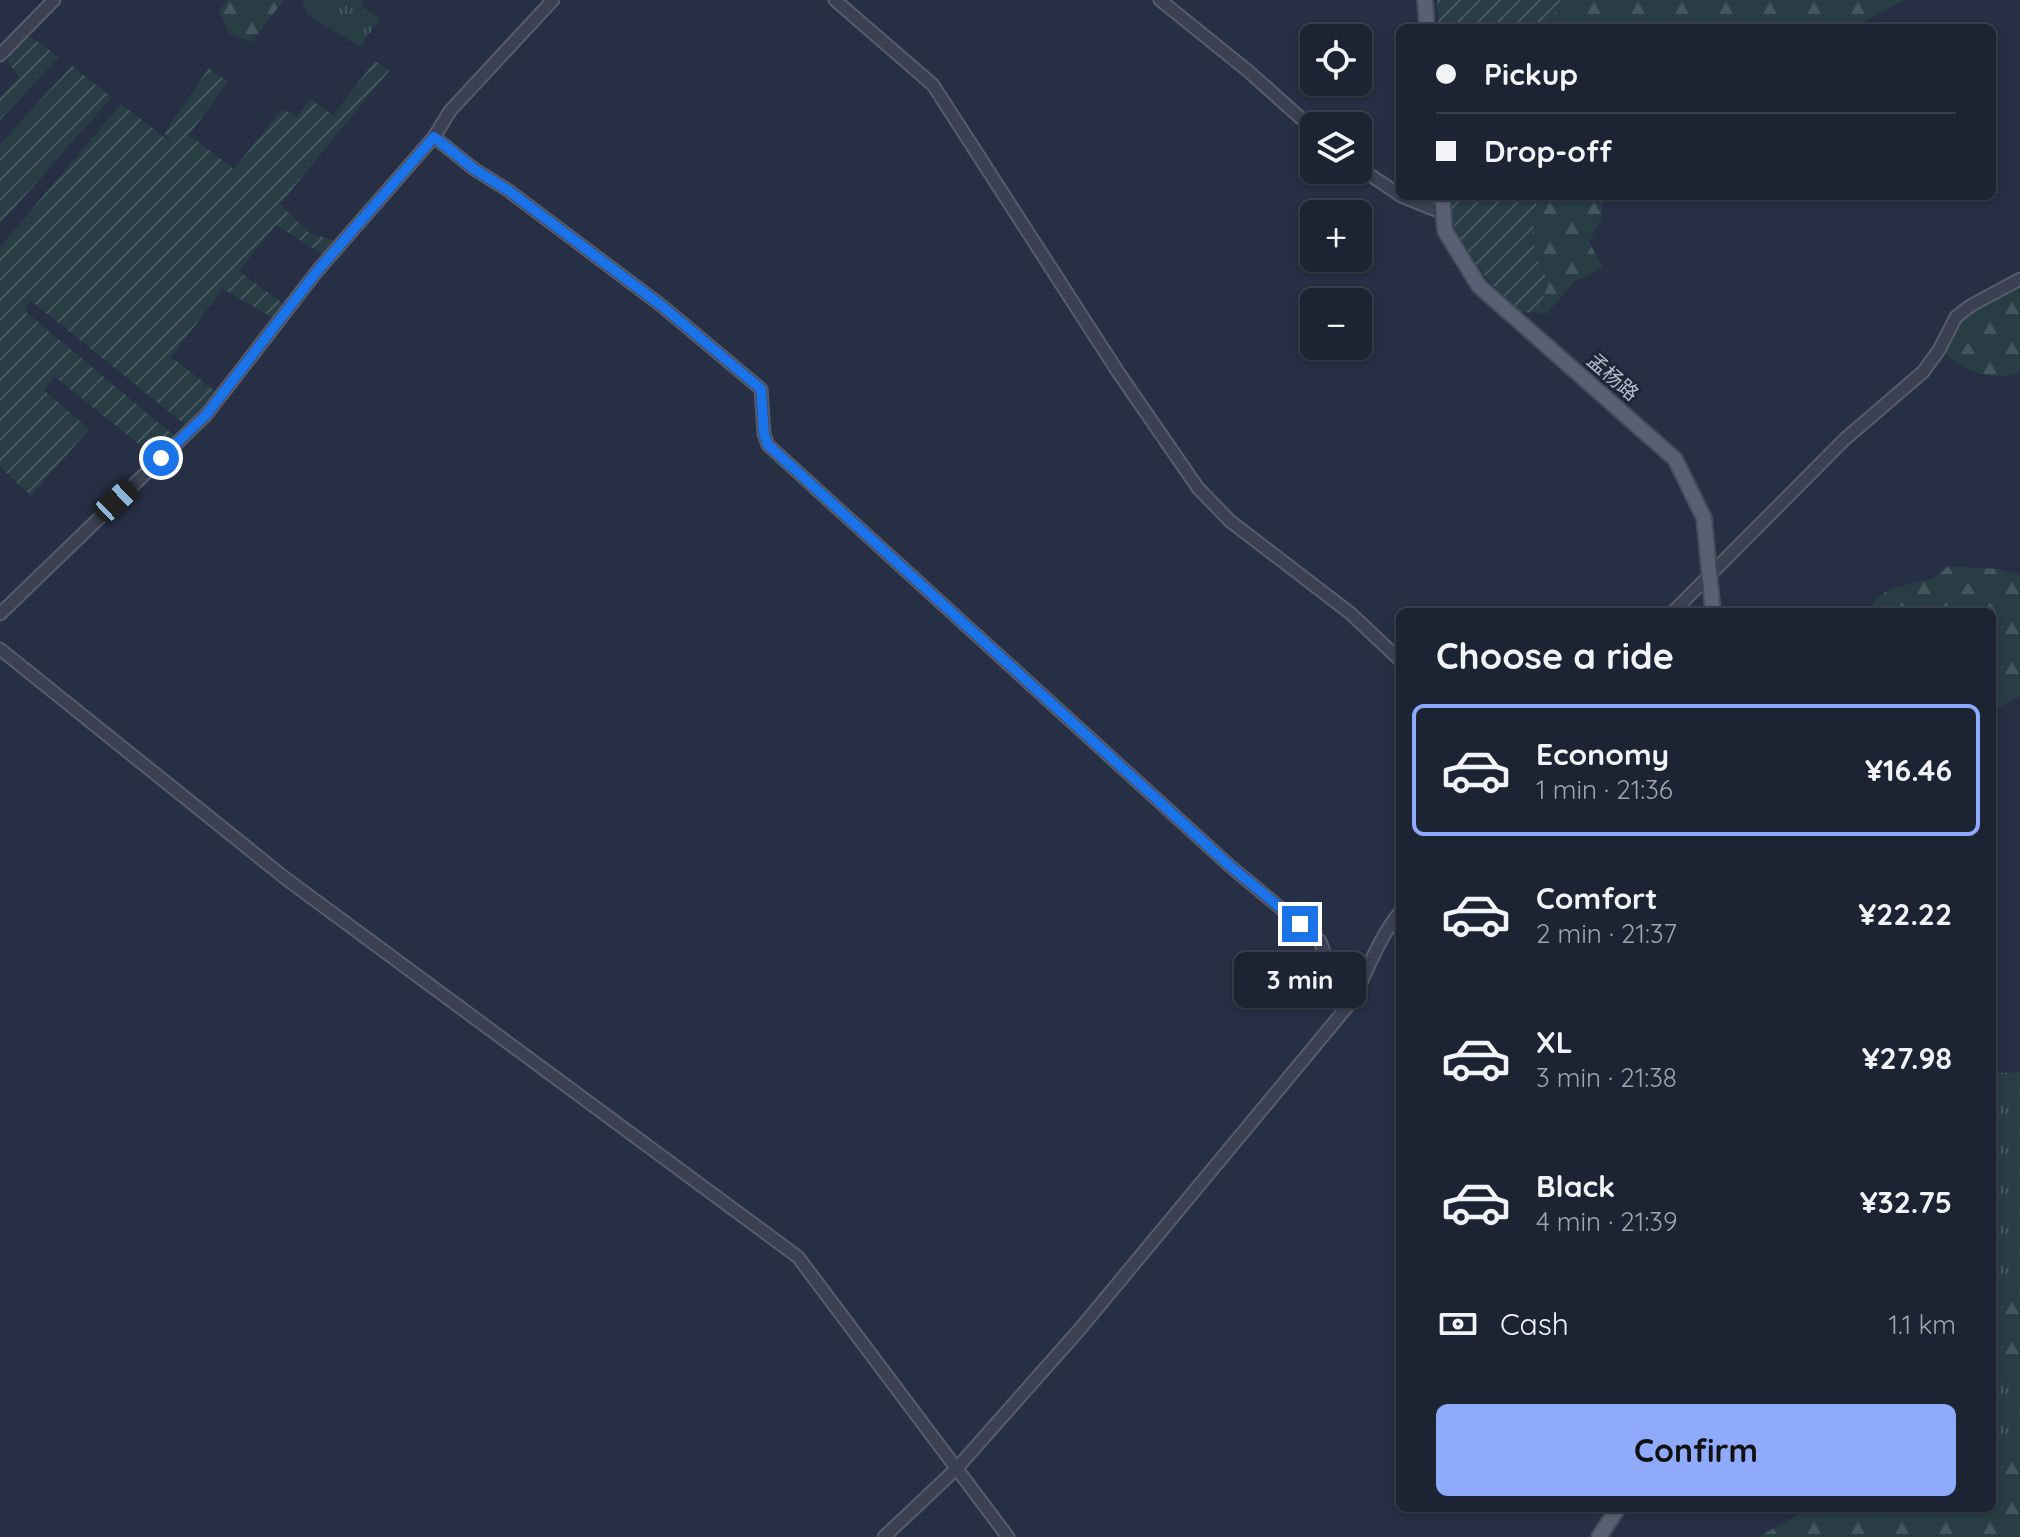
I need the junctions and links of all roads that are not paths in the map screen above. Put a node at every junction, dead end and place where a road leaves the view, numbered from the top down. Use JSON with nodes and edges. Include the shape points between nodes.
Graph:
{"nodes":[{"id":1,"x":54,"y":0,"type":"edge"},
{"id":2,"x":553,"y":0,"type":"edge"},
{"id":3,"x":835,"y":0,"type":"edge"},
{"id":4,"x":1160,"y":0,"type":"edge"},
{"id":5,"x":1425,"y":0,"type":"edge"},
{"id":6,"x":1427,"y":24,"type":"edge"},
{"id":7,"x":0,"y":55,"type":"edge"},
{"id":8,"x":1300,"y":117,"type":"edge"},
{"id":9,"x":434,"y":137,"type":"junction"},
{"id":10,"x":1372,"y":176,"type":"edge"},
{"id":11,"x":1396,"y":193,"type":"edge"},
{"id":12,"x":1411,"y":200,"type":"edge"},
{"id":13,"x":1442,"y":200,"type":"edge"},
{"id":14,"x":1443,"y":213,"type":"junction"},
{"id":15,"x":2020,"y":279,"type":"edge"},
{"id":16,"x":1710,"y":577,"type":"junction"},
{"id":17,"x":1677,"y":608,"type":"edge"},
{"id":18,"x":1713,"y":608,"type":"edge"},
{"id":19,"x":0,"y":614,"type":"edge"},
{"id":20,"x":0,"y":649,"type":"edge"},
{"id":21,"x":1396,"y":656,"type":"edge"},
{"id":22,"x":1396,"y":918,"type":"edge"},
{"id":23,"x":1340,"y":975,"type":"dead end"},
{"id":24,"x":1356,"y":993,"type":"junction"},
{"id":25,"x":957,"y":1468,"type":"junction"},
{"id":26,"x":1615,"y":1512,"type":"edge"},
{"id":27,"x":884,"y":1537,"type":"edge"},
{"id":28,"x":1008,"y":1537,"type":"edge"},
{"id":29,"x":1599,"y":1537,"type":"edge"}],
"edges":[{"from":1,"to":7,"type":"street"},
{"from":2,"to":9,"type":"street","via":[[450,111]]},
{"from":3,"to":21,"type":"street","via":[[933,85],[1198,488],[1230,521],[1350,613]]},
{"from":4,"to":8,"type":"street"},
{"from":5,"to":6,"type":"main road"},
{"from":9,"to":19,"type":"street","via":[[318,270],[206,415]]},
{"from":9,"to":24,"type":"street","via":[[662,306],[761,389],[768,445],[1218,855],[1320,941],[1327,960]]},
{"from":10,"to":11,"type":"street"},
{"from":12,"to":14,"type":"street"},
{"from":13,"to":14,"type":"main road","name":"孟杨路"},
{"from":14,"to":16,"type":"main road","name":"孟杨路","via":[[1445,231],[1479,286],[1675,459],[1704,518]]},
{"from":15,"to":16,"type":"street","via":[[1956,317],[1923,372],[1845,439]]},
{"from":16,"to":17,"type":"street"},
{"from":16,"to":18,"type":"main road","name":"孟杨路"},
{"from":20,"to":25,"type":"street","via":[[285,878],[798,1257]]},
{"from":22,"to":24,"type":"street","via":[[1370,957]]},
{"from":23,"to":24,"type":"street"},
{"from":24,"to":25,"type":"street","via":[[1080,1329]]},
{"from":25,"to":27,"type":"street"},
{"from":25,"to":28,"type":"street"},
{"from":26,"to":29,"type":"main road"}]}
